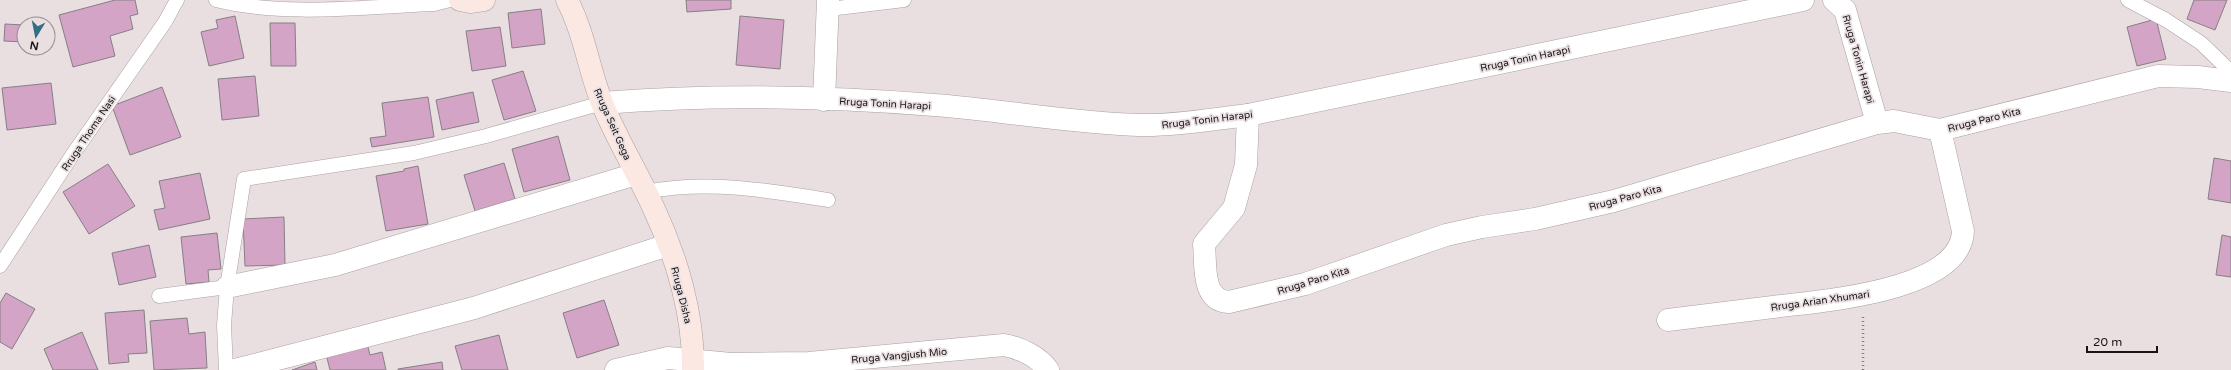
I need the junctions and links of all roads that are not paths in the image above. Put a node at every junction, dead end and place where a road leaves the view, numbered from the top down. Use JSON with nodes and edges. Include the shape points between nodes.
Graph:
{"nodes":[{"id":1,"x":177,"y":0,"type":"edge"},
{"id":2,"x":216,"y":0,"type":"edge"},
{"id":3,"x":450,"y":0,"type":"edge"},
{"id":4,"x":460,"y":0,"type":"edge"},
{"id":5,"x":484,"y":0,"type":"edge"},
{"id":6,"x":567,"y":0,"type":"edge"},
{"id":7,"x":904,"y":0,"type":"edge"},
{"id":8,"x":1803,"y":0,"type":"edge"},
{"id":9,"x":1834,"y":0,"type":"edge"},
{"id":10,"x":2128,"y":0,"type":"edge"},
{"id":11,"x":829,"y":5,"type":"edge"},
{"id":12,"x":2231,"y":72,"type":"edge"},
{"id":13,"x":2231,"y":81,"type":"edge"},
{"id":14,"x":824,"y":100,"type":"junction"},
{"id":15,"x":602,"y":103,"type":"junction"},
{"id":16,"x":1248,"y":115,"type":"junction"},
{"id":17,"x":1877,"y":123,"type":"junction"},
{"id":18,"x":1940,"y":130,"type":"junction"},
{"id":19,"x":640,"y":183,"type":"junction"},
{"id":20,"x":828,"y":200,"type":"dead end"},
{"id":21,"x":668,"y":244,"type":"junction"},
{"id":22,"x":0,"y":266,"type":"edge"},
{"id":23,"x":227,"y":287,"type":"junction"},
{"id":24,"x":159,"y":296,"type":"dead end"},
{"id":25,"x":1668,"y":320,"type":"dead end"},
{"id":26,"x":693,"y":365,"type":"edge"},
{"id":27,"x":226,"y":370,"type":"edge"},
{"id":28,"x":235,"y":370,"type":"edge"},
{"id":29,"x":616,"y":370,"type":"edge"},
{"id":30,"x":1048,"y":370,"type":"edge"}],
"edges":[{"from":1,"to":22,"type":"lane","name":"Rruga Thoma Nasi"},
{"from":2,"to":3,"type":"lane","via":[[248,7],[282,9],[434,4]]},
{"from":4,"to":5,"type":"street"},
{"from":6,"to":15,"type":"street","name":"Rruga Seit Gega"},
{"from":7,"to":11,"type":"lane"},
{"from":8,"to":16,"type":"street","name":"Rruga Tonin Harapi"},
{"from":9,"to":17,"type":"street","name":"Rruga Tonin Harapi","via":[[1845,10]]},
{"from":10,"to":12,"type":"lane","via":[[2166,20],[2201,43]]},
{"from":11,"to":14,"type":"street"},
{"from":13,"to":18,"type":"street","name":"Rruga Paro Kita","via":[[2158,76]]},
{"from":14,"to":15,"type":"street","name":"Rruga Tonin Harapi","via":[[660,98]]},
{"from":14,"to":16,"type":"street","name":"Rruga Tonin Harapi","via":[[933,105],[1138,125],[1173,124]]},
{"from":15,"to":19,"type":"street","name":"Rruga Seit Gega"},
{"from":15,"to":23,"type":"lane","via":[[486,136],[414,153],[244,178]]},
{"from":16,"to":17,"type":"street","name":"Rruga Paro Kita","via":[[1246,165],[1234,208],[1204,244],[1208,289],[1222,302],[1305,284],[1446,235],[1614,201]]},
{"from":17,"to":18,"type":"street","name":"Rruga Paro Kita","via":[[1894,121]]},
{"from":18,"to":25,"type":"street","name":"Rruga Arian Xhumari","via":[[1963,231],[1962,241],[1951,258],[1938,268],[1909,282],[1863,296]]},
{"from":19,"to":20,"type":"lane","via":[[668,188],[706,185],[744,187]]},
{"from":19,"to":21,"type":"street","name":"Rruga Seit Gega"},
{"from":19,"to":23,"type":"street","via":[[335,265]]},
{"from":21,"to":26,"type":"street","name":"Rruga Disha","via":[[688,310]]},
{"from":21,"to":28,"type":"street","via":[[474,308]]},
{"from":23,"to":24,"type":"lane"},
{"from":23,"to":27,"type":"lane","via":[[224,325]]},
{"from":26,"to":29,"type":"street","name":"Rruga Vangjush Mio","via":[[668,358]]},
{"from":26,"to":30,"type":"street","name":"Rruga Vangjush Mio","via":[[809,364],[1004,345],[1031,354]]}]}
